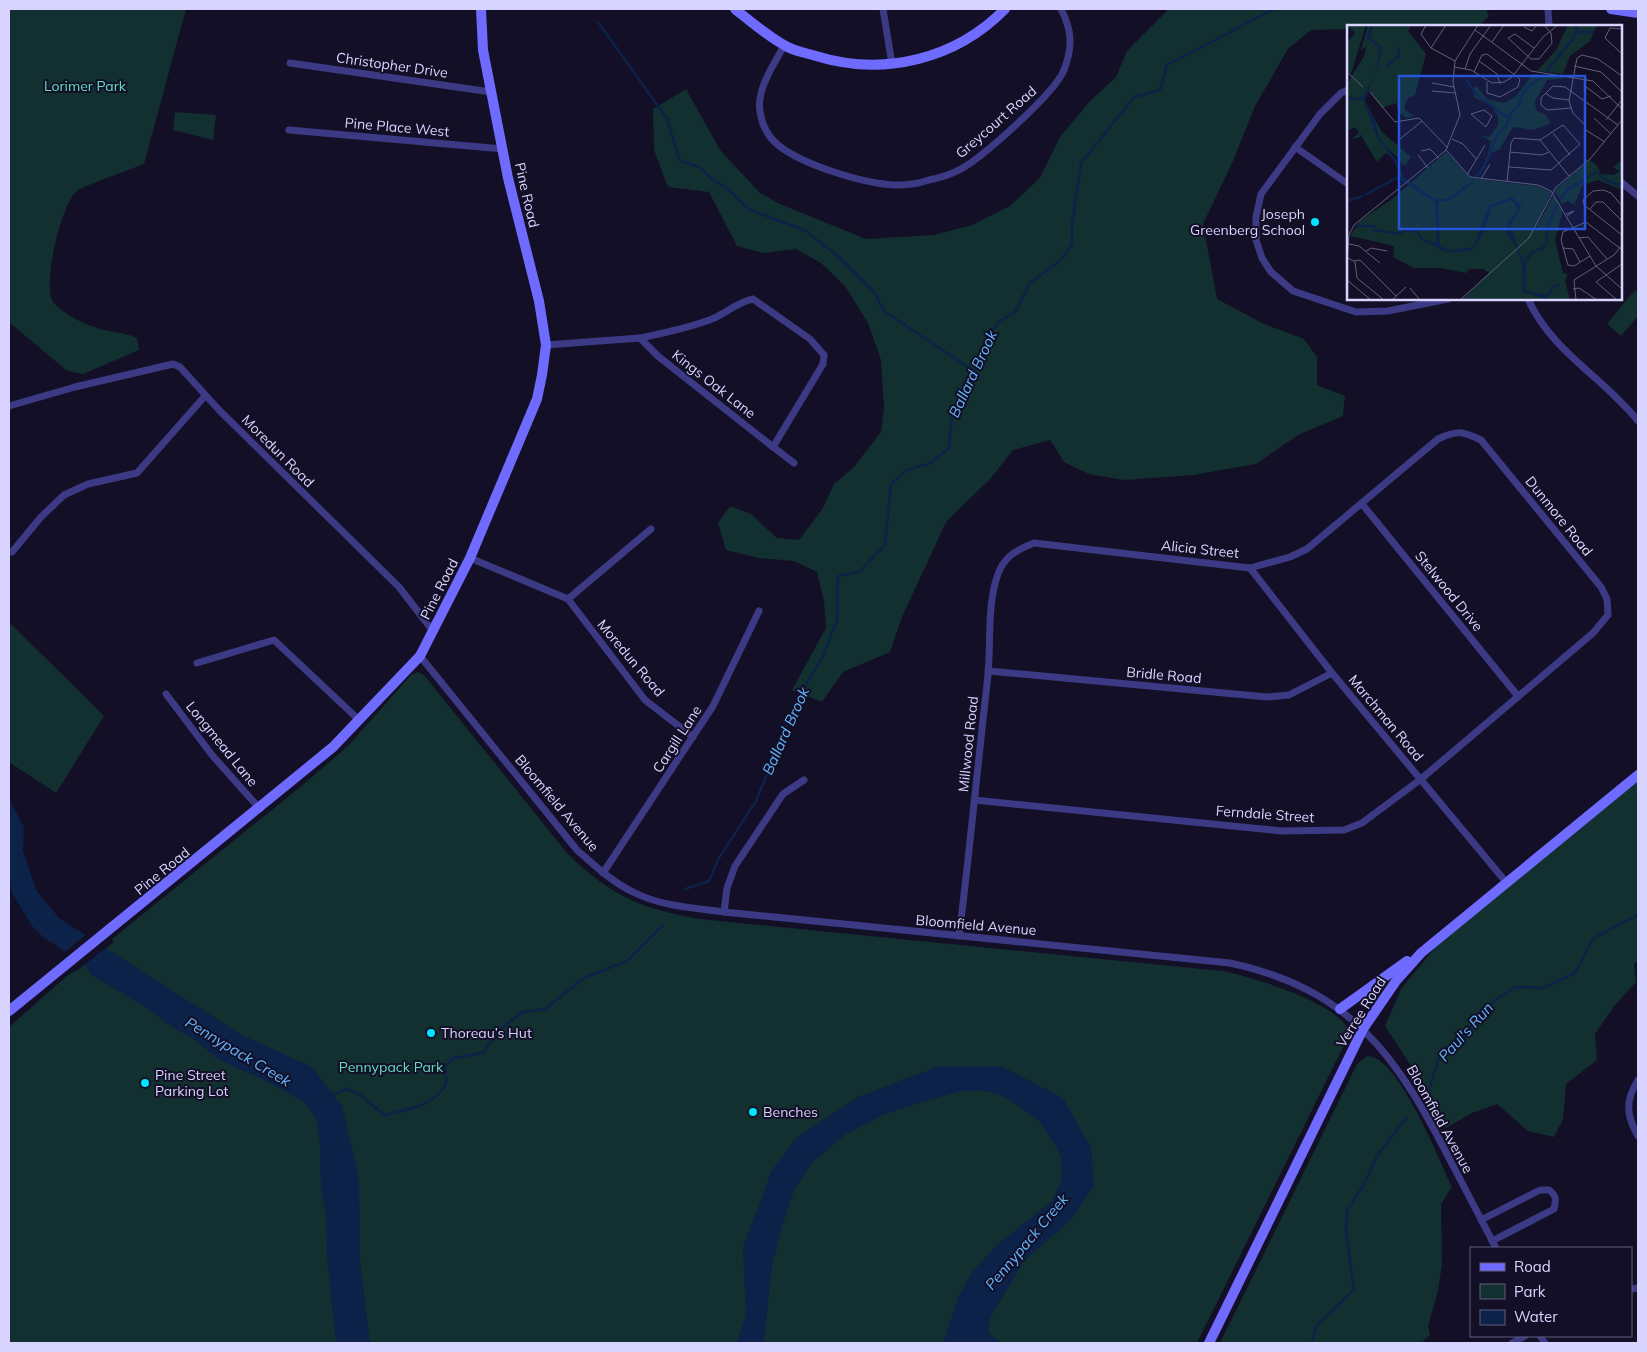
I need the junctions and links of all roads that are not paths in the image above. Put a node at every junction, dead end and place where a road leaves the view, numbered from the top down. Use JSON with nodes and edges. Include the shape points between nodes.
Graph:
{"nodes":[{"id":1,"x":481,"y":9,"type":"edge"},
{"id":2,"x":735,"y":9,"type":"edge"},
{"id":3,"x":883,"y":9,"type":"edge"},
{"id":4,"x":1006,"y":9,"type":"edge"},
{"id":5,"x":1060,"y":9,"type":"edge"},
{"id":6,"x":1548,"y":9,"type":"edge"},
{"id":7,"x":1610,"y":9,"type":"edge"},
{"id":8,"x":1638,"y":12,"type":"edge"},
{"id":9,"x":1549,"y":25,"type":"edge"},
{"id":10,"x":784,"y":46,"type":"junction"},
{"id":11,"x":290,"y":63,"type":"dead end"},
{"id":12,"x":892,"y":64,"type":"junction"},
{"id":13,"x":1347,"y":90,"type":"edge"},
{"id":14,"x":491,"y":92,"type":"junction"},
{"id":15,"x":290,"y":130,"type":"dead end"},
{"id":16,"x":1295,"y":147,"type":"junction"},
{"id":17,"x":503,"y":150,"type":"junction"},
{"id":18,"x":1347,"y":183,"type":"edge"},
{"id":19,"x":1622,"y":183,"type":"edge"},
{"id":20,"x":1638,"y":196,"type":"edge"},
{"id":21,"x":1443,"y":300,"type":"edge"},
{"id":22,"x":1529,"y":300,"type":"edge"},
{"id":23,"x":640,"y":338,"type":"junction"},
{"id":24,"x":546,"y":345,"type":"junction"},
{"id":25,"x":205,"y":396,"type":"junction"},
{"id":26,"x":9,"y":406,"type":"edge"},
{"id":27,"x":1638,"y":421,"type":"edge"},
{"id":28,"x":1469,"y":434,"type":"joint"},
{"id":29,"x":774,"y":447,"type":"junction"},
{"id":30,"x":794,"y":463,"type":"dead end"},
{"id":31,"x":1362,"y":504,"type":"junction"},
{"id":32,"x":651,"y":529,"type":"dead end"},
{"id":33,"x":12,"y":552,"type":"dead end"},
{"id":34,"x":1007,"y":556,"type":"joint"},
{"id":35,"x":470,"y":558,"type":"junction"},
{"id":36,"x":1250,"y":568,"type":"junction"},
{"id":37,"x":568,"y":599,"type":"junction"},
{"id":38,"x":759,"y":611,"type":"dead end"},
{"id":39,"x":1601,"y":624,"type":"joint"},
{"id":40,"x":433,"y":632,"type":"junction"},
{"id":41,"x":420,"y":656,"type":"junction"},
{"id":42,"x":197,"y":663,"type":"dead end"},
{"id":43,"x":988,"y":671,"type":"junction"},
{"id":44,"x":1332,"y":673,"type":"junction"},
{"id":45,"x":166,"y":694,"type":"dead end"},
{"id":46,"x":1517,"y":695,"type":"junction"},
{"id":47,"x":359,"y":720,"type":"junction"},
{"id":48,"x":693,"y":737,"type":"junction"},
{"id":49,"x":1638,"y":774,"type":"edge"},
{"id":50,"x":1421,"y":779,"type":"junction"},
{"id":51,"x":804,"y":780,"type":"dead end"},
{"id":52,"x":974,"y":800,"type":"junction"},
{"id":53,"x":260,"y":809,"type":"junction"},
{"id":54,"x":603,"y":874,"type":"junction"},
{"id":55,"x":1506,"y":882,"type":"junction"},
{"id":56,"x":724,"y":912,"type":"junction"},
{"id":57,"x":959,"y":936,"type":"junction"},
{"id":58,"x":1420,"y":952,"type":"junction"},
{"id":59,"x":1340,"y":1009,"type":"junction"},
{"id":60,"x":9,"y":1011,"type":"edge"},
{"id":61,"x":1363,"y":1029,"type":"junction"},
{"id":62,"x":1638,"y":1080,"type":"edge"},
{"id":63,"x":1638,"y":1136,"type":"edge"},
{"id":64,"x":1481,"y":1220,"type":"junction"},
{"id":65,"x":1492,"y":1241,"type":"junction"},
{"id":66,"x":1495,"y":1247,"type":"edge"},
{"id":67,"x":1523,"y":1337,"type":"edge"},
{"id":68,"x":1209,"y":1343,"type":"edge"},
{"id":69,"x":1512,"y":1343,"type":"edge"}],
"edges":[{"from":1,"to":14,"type":"street","name":"Pine Road","via":[[483,50]]},
{"from":2,"to":10,"type":"street"},
{"from":3,"to":12,"type":"street"},
{"from":4,"to":12,"type":"street","via":[[950,48],[920,59]]},
{"from":5,"to":10,"type":"street","name":"Greycourt Road","via":[[1070,26],[1070,50],[1064,71],[1052,91],[960,170],[900,186],[862,181],[828,169],[777,144],[765,130],[759,111],[762,92]]},
{"from":6,"to":9,"type":"street"},
{"from":7,"to":8,"type":"street"},
{"from":10,"to":12,"type":"street","via":[[840,62]]},
{"from":11,"to":14,"type":"street","name":"Christopher Drive"},
{"from":13,"to":16,"type":"street","via":[[1320,114]]},
{"from":14,"to":17,"type":"street","name":"Pine Road"},
{"from":15,"to":17,"type":"street","name":"Pine Place West"},
{"from":16,"to":18,"type":"street"},
{"from":16,"to":21,"type":"street","via":[[1261,194],[1256,217],[1256,240],[1270,272],[1294,291],[1356,312],[1388,311]]},
{"from":17,"to":24,"type":"street","name":"Pine Road"},
{"from":19,"to":20,"type":"street"},
{"from":22,"to":27,"type":"street","via":[[1544,326],[1566,352],[1623,402]]},
{"from":23,"to":24,"type":"street","name":"Kings Oak Lane"},
{"from":23,"to":29,"type":"street","name":"Kings Oak Lane","via":[[659,357]]},
{"from":23,"to":29,"type":"street","name":"Kings Oak Lane","via":[[690,326],[713,318],[742,301],[753,300],[810,340],[824,354],[823,364]]},
{"from":24,"to":35,"type":"street","name":"Pine Road","via":[[536,399]]},
{"from":25,"to":26,"type":"street","name":"Moredun Road","via":[[180,367],[173,364]]},
{"from":25,"to":33,"type":"street","via":[[137,473],[88,484],[64,495],[41,516]]},
{"from":25,"to":40,"type":"street","name":"Moredun Road","via":[[399,587]]},
{"from":28,"to":31,"type":"street","name":"Alicia Street","via":[[1455,432],[1438,439]]},
{"from":28,"to":39,"type":"street","name":"Dunmore Road","via":[[1481,440],[1601,587],[1607,599],[1608,615]]},
{"from":29,"to":30,"type":"street","name":"Kings Oak Lane"},
{"from":31,"to":36,"type":"street","name":"Alicia Street","via":[[1307,549]]},
{"from":31,"to":46,"type":"street","name":"Stelwood Drive"},
{"from":32,"to":37,"type":"street"},
{"from":34,"to":36,"type":"street","name":"Alicia Street","via":[[1034,543]]},
{"from":34,"to":43,"type":"street","name":"Millwood Road","via":[[997,577],[994,594]]},
{"from":35,"to":37,"type":"street","name":"Moredun Road"},
{"from":35,"to":40,"type":"street","name":"Pine Road"},
{"from":36,"to":44,"type":"street","name":"Marchman Road"},
{"from":37,"to":48,"type":"street","name":"Moredun Road","via":[[645,700]]},
{"from":38,"to":48,"type":"street","name":"Cargill Lane","via":[[713,706]]},
{"from":39,"to":46,"type":"street","name":"Ferndale Street"},
{"from":40,"to":41,"type":"street","name":"Pine Road"},
{"from":41,"to":47,"type":"street","name":"Pine Road"},
{"from":41,"to":54,"type":"street","name":"Bloomfield Avenue","via":[[553,823]]},
{"from":42,"to":47,"type":"street","via":[[274,640]]},
{"from":43,"to":44,"type":"street","name":"Bridle Road","via":[[1267,697],[1289,695]]},
{"from":43,"to":52,"type":"street","name":"Millwood Road"},
{"from":44,"to":50,"type":"street","name":"Marchman Road"},
{"from":45,"to":53,"type":"street","name":"Longmead Lane","via":[[212,755]]},
{"from":46,"to":50,"type":"street","name":"Ferndale Street"},
{"from":47,"to":53,"type":"street","name":"Pine Road","via":[[333,747]]},
{"from":48,"to":54,"type":"street","name":"Cargill Lane"},
{"from":49,"to":55,"type":"street","name":"Verree Road"},
{"from":50,"to":52,"type":"street","name":"Ferndale Street","via":[[1362,823],[1344,830],[1282,831]]},
{"from":50,"to":55,"type":"street","name":"Marchman Road"},
{"from":51,"to":56,"type":"street","via":[[784,794],[735,866],[727,888]]},
{"from":52,"to":57,"type":"street","name":"Millwood Road"},
{"from":53,"to":60,"type":"street","name":"Pine Road"},
{"from":54,"to":56,"type":"street","name":"Bloomfield Avenue","via":[[632,892],[654,900]]},
{"from":55,"to":58,"type":"street","name":"Verree Road"},
{"from":56,"to":57,"type":"street","name":"Bloomfield Avenue"},
{"from":57,"to":59,"type":"street","name":"Bloomfield Avenue","via":[[1230,963],[1256,968],[1280,978]]},
{"from":58,"to":59,"type":"street"},
{"from":58,"to":61,"type":"street","name":"Verree Road"},
{"from":59,"to":61,"type":"street","name":"Bloomfield Avenue"},
{"from":61,"to":64,"type":"street","name":"Bloomfield Avenue","via":[[1400,1071],[1424,1109]]},
{"from":61,"to":68,"type":"street","name":"Verree Road"},
{"from":62,"to":63,"type":"street","via":[[1629,1097],[1629,1121]]},
{"from":64,"to":65,"type":"street","name":"Bloomfield Avenue"},
{"from":64,"to":65,"type":"street","via":[[1540,1190],[1554,1194],[1554,1209]]},
{"from":65,"to":66,"type":"street","name":"Bloomfield Avenue"},
{"from":67,"to":69,"type":"street"}]}
